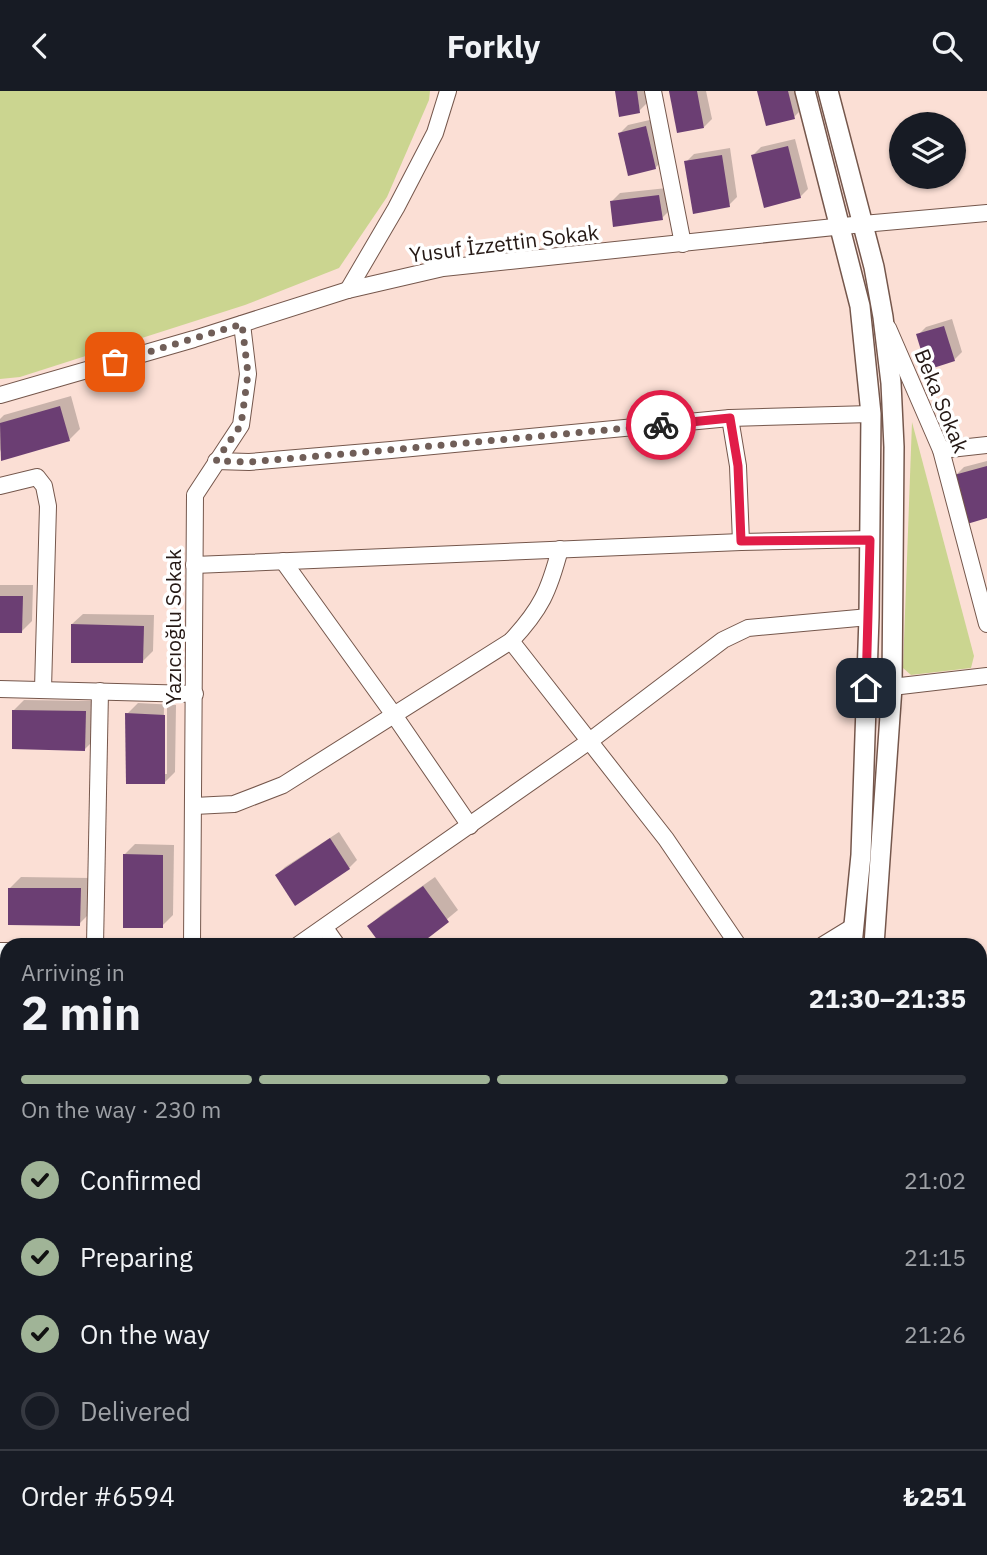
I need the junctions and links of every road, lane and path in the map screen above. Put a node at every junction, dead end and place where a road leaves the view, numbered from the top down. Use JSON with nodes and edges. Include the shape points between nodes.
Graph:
{"nodes":[{"id":1,"x":448,"y":91,"type":"edge"},
{"id":2,"x":653,"y":91,"type":"edge"},
{"id":3,"x":805,"y":91,"type":"edge"},
{"id":4,"x":828,"y":91,"type":"edge"},
{"id":5,"x":987,"y":213,"type":"edge"},
{"id":6,"x":863,"y":224,"type":"junction"},
{"id":7,"x":840,"y":226,"type":"junction"},
{"id":8,"x":683,"y":244,"type":"junction"},
{"id":9,"x":348,"y":290,"type":"junction"},
{"id":10,"x":883,"y":317,"type":"junction"},
{"id":11,"x":242,"y":324,"type":"junction"},
{"id":12,"x":0,"y":395,"type":"edge"},
{"id":13,"x":871,"y":414,"type":"junction"},
{"id":14,"x":730,"y":418,"type":"junction"},
{"id":15,"x":987,"y":445,"type":"edge"},
{"id":16,"x":941,"y":450,"type":"junction"},
{"id":17,"x":216,"y":461,"type":"junction"},
{"id":18,"x":0,"y":486,"type":"edge"},
{"id":19,"x":870,"y":540,"type":"junction"},
{"id":20,"x":741,"y":541,"type":"junction"},
{"id":21,"x":561,"y":549,"type":"junction"},
{"id":22,"x":283,"y":561,"type":"junction"},
{"id":23,"x":194,"y":565,"type":"junction"},
{"id":24,"x":869,"y":617,"type":"junction"},
{"id":25,"x":987,"y":624,"type":"edge"},
{"id":26,"x":511,"y":641,"type":"junction"},
{"id":27,"x":987,"y":676,"type":"edge"},
{"id":28,"x":892,"y":687,"type":"junction"},
{"id":29,"x":0,"y":689,"type":"edge"},
{"id":30,"x":43,"y":689,"type":"junction"},
{"id":31,"x":100,"y":691,"type":"junction"},
{"id":32,"x":195,"y":694,"type":"junction"},
{"id":33,"x":394,"y":715,"type":"junction"},
{"id":34,"x":591,"y":740,"type":"junction"},
{"id":35,"x":194,"y":806,"type":"junction"},
{"id":36,"x":470,"y":826,"type":"junction"},
{"id":37,"x":325,"y":928,"type":"junction"},
{"id":38,"x":853,"y":936,"type":"edge"},
{"id":39,"x":95,"y":938,"type":"edge"},
{"id":40,"x":192,"y":938,"type":"edge"},
{"id":41,"x":309,"y":938,"type":"edge"},
{"id":42,"x":332,"y":938,"type":"edge"},
{"id":43,"x":733,"y":938,"type":"edge"},
{"id":44,"x":874,"y":938,"type":"edge"}],
"edges":[{"from":1,"to":9,"type":"street","via":[[435,133]]},
{"from":2,"to":8,"type":"street"},
{"from":3,"to":7,"type":"street"},
{"from":4,"to":6,"type":"street"},
{"from":5,"to":6,"type":"street","name":"Yusuf İzzettin Sokak"},
{"from":6,"to":7,"type":"street","name":"Yusuf İzzettin Sokak"},
{"from":6,"to":10,"type":"street"},
{"from":7,"to":8,"type":"street","name":"Yusuf İzzettin Sokak"},
{"from":7,"to":13,"type":"street","via":[[860,306]]},
{"from":8,"to":9,"type":"street","name":"Yusuf İzzettin Sokak","via":[[443,268]]},
{"from":9,"to":11,"type":"street","name":"Yusuf İzzettin Sokak"},
{"from":10,"to":16,"type":"street","name":"Beka Sokak"},
{"from":10,"to":28,"type":"street","via":[[894,447]]},
{"from":11,"to":12,"type":"street","name":"Yusuf İzzettin Sokak"},
{"from":11,"to":17,"type":"street","name":"Yazıcıoğlu Sokak","via":[[248,374],[241,425]]},
{"from":13,"to":14,"type":"street"},
{"from":13,"to":19,"type":"street"},
{"from":14,"to":17,"type":"street","via":[[249,462]]},
{"from":14,"to":20,"type":"street","via":[[738,466]]},
{"from":15,"to":16,"type":"street"},
{"from":16,"to":25,"type":"street","name":"Beka Sokak"},
{"from":17,"to":23,"type":"street","name":"Yazıcıoğlu Sokak","via":[[195,495]]},
{"from":18,"to":30,"type":"street","via":[[37,477],[44,486],[48,506]]},
{"from":19,"to":20,"type":"street"},
{"from":19,"to":24,"type":"street"},
{"from":20,"to":21,"type":"street"},
{"from":21,"to":22,"type":"street"},
{"from":21,"to":26,"type":"street","via":[[552,583],[534,617]]},
{"from":22,"to":23,"type":"street"},
{"from":22,"to":33,"type":"street"},
{"from":23,"to":32,"type":"street","name":"Yazıcıoğlu Sokak"},
{"from":24,"to":34,"type":"street","via":[[748,628],[723,640]]},
{"from":24,"to":38,"type":"street","via":[[861,855]]},
{"from":26,"to":33,"type":"street"},
{"from":26,"to":34,"type":"street"},
{"from":27,"to":28,"type":"street"},
{"from":28,"to":44,"type":"street"},
{"from":29,"to":30,"type":"street"},
{"from":30,"to":31,"type":"street"},
{"from":31,"to":32,"type":"street"},
{"from":31,"to":39,"type":"street"},
{"from":32,"to":35,"type":"street","name":"Yazıcıoğlu Sokak"},
{"from":33,"to":35,"type":"street","via":[[283,785],[234,804]]},
{"from":33,"to":36,"type":"street"},
{"from":34,"to":36,"type":"street"},
{"from":34,"to":43,"type":"street"},
{"from":35,"to":40,"type":"street","name":"Yazıcıoğlu Sokak"},
{"from":36,"to":37,"type":"street"},
{"from":37,"to":41,"type":"street"},
{"from":37,"to":42,"type":"street"}]}
